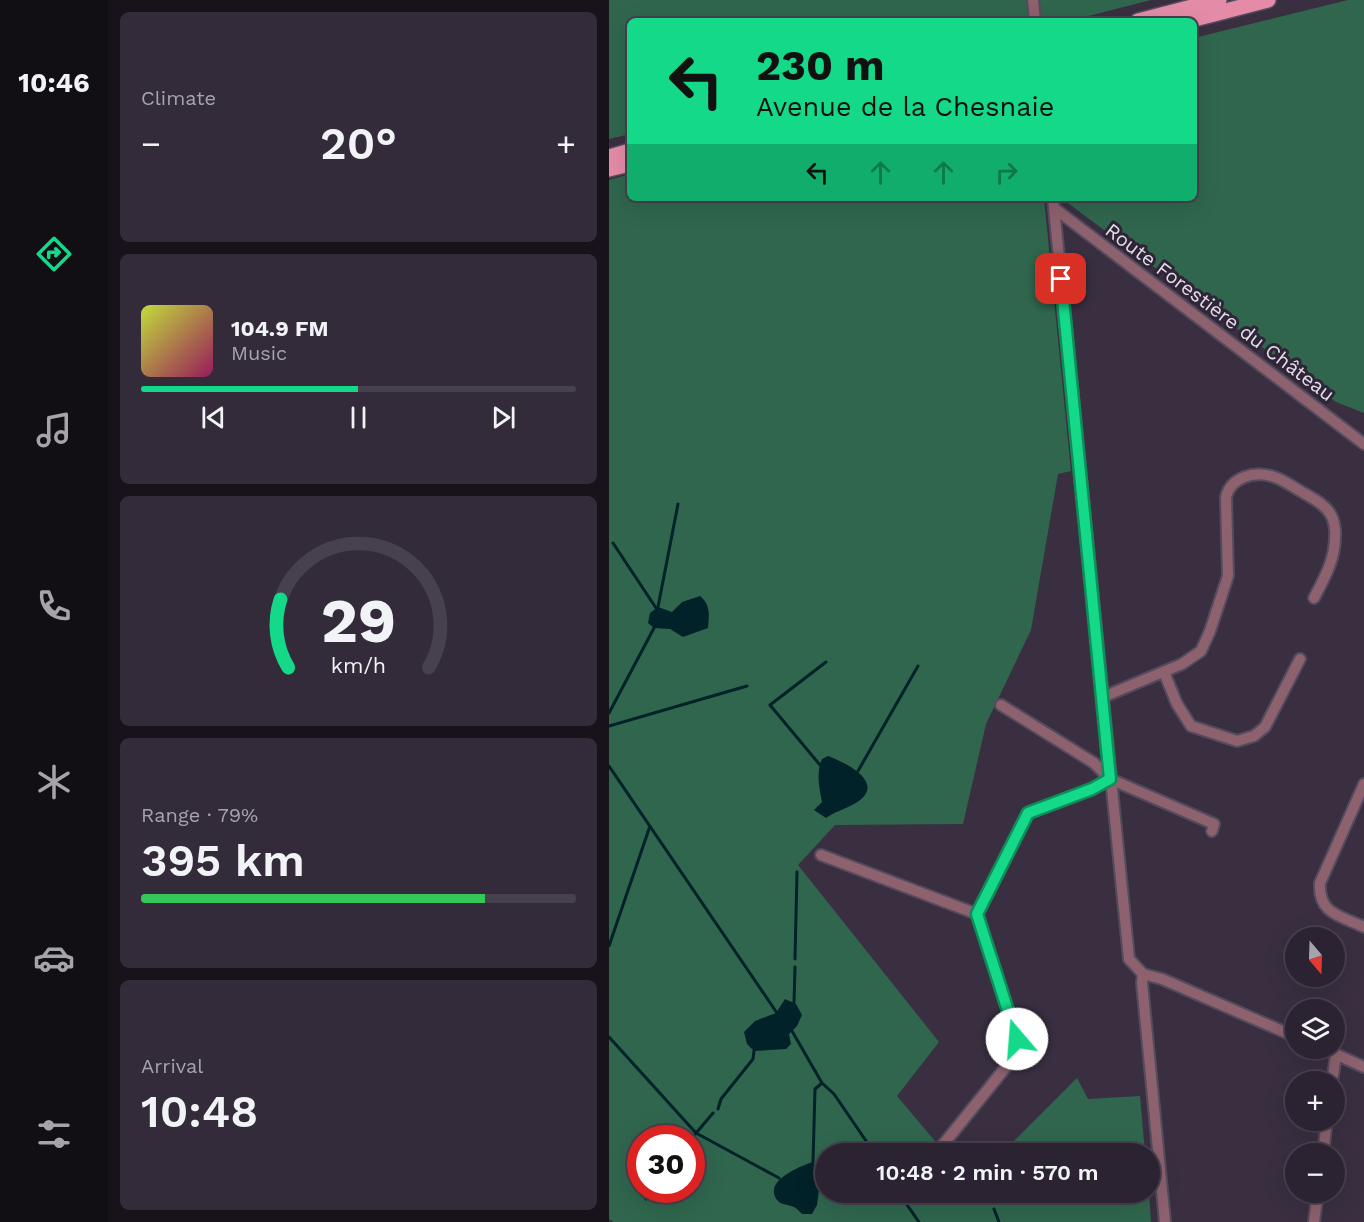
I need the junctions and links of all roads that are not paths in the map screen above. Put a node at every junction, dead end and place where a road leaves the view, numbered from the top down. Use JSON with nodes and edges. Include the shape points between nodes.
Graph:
{"nodes":[{"id":1,"x":1033,"y":0,"type":"edge"},
{"id":2,"x":1219,"y":0,"type":"edge"},
{"id":3,"x":1268,"y":0,"type":"edge"},
{"id":4,"x":1035,"y":18,"type":"edge"},
{"id":5,"x":1150,"y":18,"type":"edge"},
{"id":6,"x":1197,"y":18,"type":"edge"},
{"id":7,"x":627,"y":153,"type":"edge"},
{"id":8,"x":609,"y":157,"type":"edge"},
{"id":9,"x":627,"y":165,"type":"edge"},
{"id":10,"x":609,"y":169,"type":"edge"},
{"id":11,"x":1053,"y":203,"type":"edge"},
{"id":12,"x":1364,"y":444,"type":"edge"},
{"id":13,"x":1314,"y":598,"type":"dead end"},
{"id":14,"x":1300,"y":659,"type":"dead end"},
{"id":15,"x":1164,"y":672,"type":"junction"},
{"id":16,"x":1103,"y":697,"type":"junction"},
{"id":17,"x":1001,"y":705,"type":"dead end"},
{"id":18,"x":1110,"y":779,"type":"junction"},
{"id":19,"x":1364,"y":784,"type":"edge"},
{"id":20,"x":1212,"y":831,"type":"dead end"},
{"id":21,"x":821,"y":855,"type":"dead end"},
{"id":22,"x":977,"y":914,"type":"junction"},
{"id":23,"x":1364,"y":927,"type":"edge"},
{"id":24,"x":1143,"y":974,"type":"junction"},
{"id":25,"x":1285,"y":1032,"type":"edge"},
{"id":26,"x":1345,"y":1059,"type":"edge"},
{"id":27,"x":1364,"y":1067,"type":"edge"},
{"id":28,"x":944,"y":1143,"type":"edge"},
{"id":29,"x":1317,"y":1203,"type":"edge"},
{"id":30,"x":1165,"y":1222,"type":"edge"},
{"id":31,"x":1314,"y":1222,"type":"edge"}],
"edges":[{"from":1,"to":4,"type":"street"},
{"from":2,"to":5,"type":"main road"},
{"from":3,"to":6,"type":"main road"},
{"from":7,"to":8,"type":"main road"},
{"from":9,"to":10,"type":"main road"},
{"from":11,"to":12,"type":"street","name":"Route Forestière du Château"},
{"from":11,"to":16,"type":"street"},
{"from":13,"to":15,"type":"street","via":[[1330,567],[1334,549],[1336,535],[1331,515],[1318,501],[1272,476],[1237,479],[1225,497],[1228,576],[1210,631],[1201,651]]},
{"from":14,"to":15,"type":"street","via":[[1265,727],[1254,736],[1237,741],[1191,726],[1176,704]]},
{"from":15,"to":16,"type":"street"},
{"from":16,"to":18,"type":"street"},
{"from":17,"to":18,"type":"street","via":[[1094,763]]},
{"from":18,"to":20,"type":"street","via":[[1214,824]]},
{"from":18,"to":22,"type":"street","via":[[1028,813]]},
{"from":18,"to":24,"type":"street","via":[[1129,959]]},
{"from":19,"to":23,"type":"street","via":[[1319,893],[1324,907]]},
{"from":21,"to":22,"type":"street"},
{"from":22,"to":28,"type":"street","via":[[1017,1039],[1014,1057]]},
{"from":24,"to":25,"type":"street"},
{"from":24,"to":30,"type":"street"},
{"from":26,"to":27,"type":"street"},
{"from":29,"to":31,"type":"street"}]}
